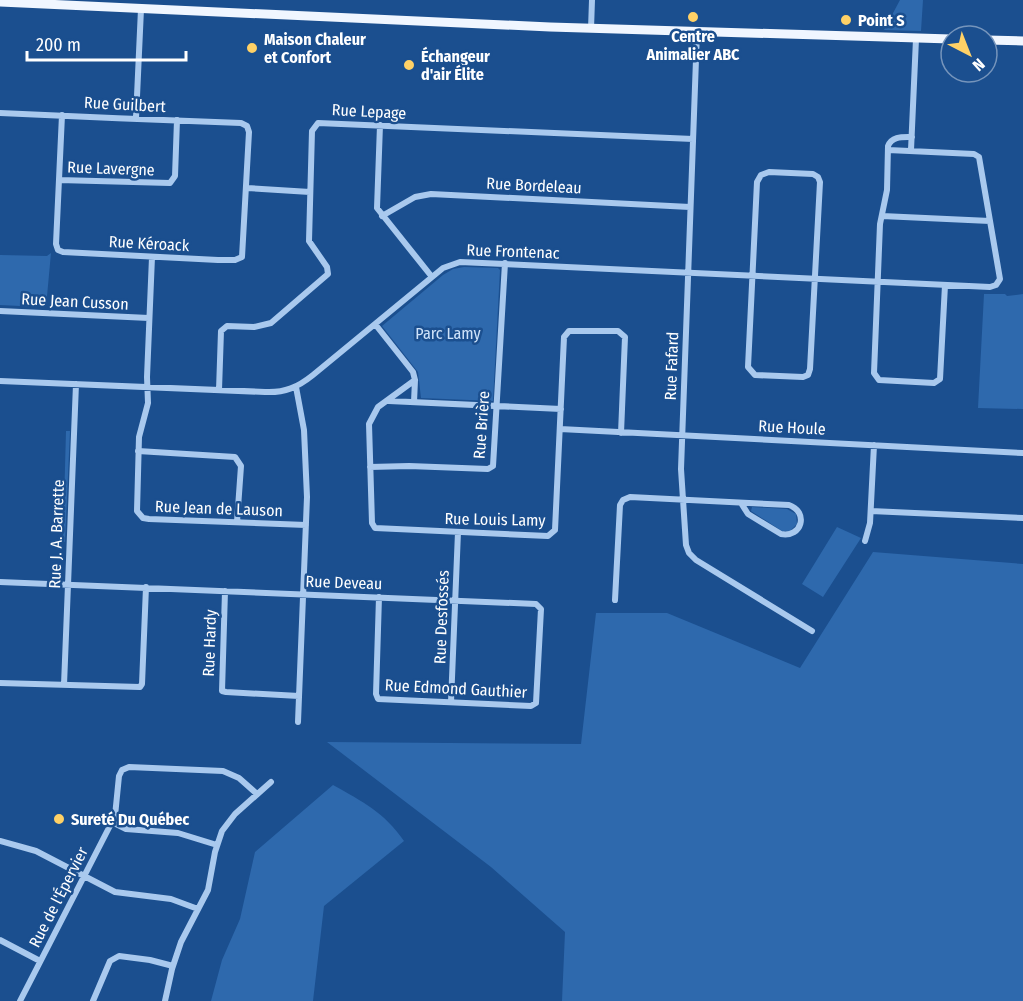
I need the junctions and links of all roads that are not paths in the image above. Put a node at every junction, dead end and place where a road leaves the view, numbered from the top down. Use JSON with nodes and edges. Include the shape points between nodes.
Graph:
{"nodes":[{"id":1,"x":592,"y":0,"type":"edge"},
{"id":2,"x":0,"y":2,"type":"edge"},
{"id":3,"x":141,"y":9,"type":"junction"},
{"id":4,"x":591,"y":29,"type":"junction"},
{"id":5,"x":697,"y":32,"type":"junction"},
{"id":6,"x":916,"y":39,"type":"junction"},
{"id":7,"x":939,"y":39,"type":"edge"},
{"id":8,"x":999,"y":40,"type":"edge"},
{"id":9,"x":1023,"y":41,"type":"edge"},
{"id":10,"x":0,"y":113,"type":"edge"},
{"id":11,"x":62,"y":115,"type":"junction"},
{"id":12,"x":136,"y":118,"type":"junction"},
{"id":13,"x":177,"y":120,"type":"junction"},
{"id":14,"x":380,"y":125,"type":"junction"},
{"id":15,"x":247,"y":126,"type":"joint"},
{"id":16,"x":912,"y":137,"type":"junction"},
{"id":17,"x":693,"y":139,"type":"junction"},
{"id":18,"x":888,"y":150,"type":"junction"},
{"id":19,"x":911,"y":150,"type":"junction"},
{"id":20,"x":59,"y":180,"type":"junction"},
{"id":21,"x":247,"y":188,"type":"junction"},
{"id":22,"x":310,"y":192,"type":"junction"},
{"id":23,"x":690,"y":207,"type":"junction"},
{"id":24,"x":382,"y":216,"type":"junction"},
{"id":25,"x":882,"y":216,"type":"junction"},
{"id":26,"x":990,"y":221,"type":"junction"},
{"id":27,"x":152,"y":257,"type":"junction"},
{"id":28,"x":505,"y":263,"type":"junction"},
{"id":29,"x":687,"y":272,"type":"junction"},
{"id":30,"x":753,"y":275,"type":"junction"},
{"id":31,"x":432,"y":277,"type":"junction"},
{"id":32,"x":815,"y":278,"type":"junction"},
{"id":33,"x":877,"y":282,"type":"junction"},
{"id":34,"x":945,"y":285,"type":"junction"},
{"id":35,"x":0,"y":311,"type":"edge"},
{"id":36,"x":149,"y":318,"type":"junction"},
{"id":37,"x":375,"y":324,"type":"junction"},
{"id":38,"x":415,"y":380,"type":"junction"},
{"id":39,"x":0,"y":381,"type":"edge"},
{"id":40,"x":76,"y":384,"type":"junction"},
{"id":41,"x":148,"y":386,"type":"junction"},
{"id":42,"x":296,"y":387,"type":"junction"},
{"id":43,"x":219,"y":390,"type":"junction"},
{"id":44,"x":388,"y":401,"type":"junction"},
{"id":45,"x":414,"y":402,"type":"junction"},
{"id":46,"x":497,"y":406,"type":"junction"},
{"id":47,"x":561,"y":409,"type":"junction"},
{"id":48,"x":560,"y":429,"type":"junction"},
{"id":49,"x":621,"y":433,"type":"junction"},
{"id":50,"x":682,"y":435,"type":"junction"},
{"id":51,"x":874,"y":445,"type":"junction"},
{"id":52,"x":138,"y":451,"type":"junction"},
{"id":53,"x":1023,"y":453,"type":"edge"},
{"id":54,"x":370,"y":467,"type":"junction"},
{"id":55,"x":683,"y":499,"type":"junction"},
{"id":56,"x":741,"y":503,"type":"junction"},
{"id":57,"x":871,"y":511,"type":"junction"},
{"id":58,"x":1023,"y":518,"type":"edge"},
{"id":59,"x":237,"y":522,"type":"junction"},
{"id":60,"x":306,"y":525,"type":"junction"},
{"id":61,"x":458,"y":532,"type":"junction"},
{"id":62,"x":865,"y":541,"type":"dead end"},
{"id":63,"x":0,"y":582,"type":"edge"},
{"id":64,"x":68,"y":584,"type":"junction"},
{"id":65,"x":146,"y":587,"type":"junction"},
{"id":66,"x":225,"y":591,"type":"junction"},
{"id":67,"x":304,"y":594,"type":"junction"},
{"id":68,"x":379,"y":597,"type":"junction"},
{"id":69,"x":455,"y":600,"type":"junction"},
{"id":70,"x":615,"y":600,"type":"dead end"},
{"id":71,"x":539,"y":606,"type":"joint"},
{"id":72,"x":812,"y":631,"type":"dead end"},
{"id":73,"x":0,"y":683,"type":"edge"},
{"id":74,"x":64,"y":685,"type":"junction"},
{"id":75,"x":299,"y":696,"type":"junction"},
{"id":76,"x":451,"y":702,"type":"junction"},
{"id":77,"x":298,"y":722,"type":"dead end"},
{"id":78,"x":271,"y":782,"type":"dead end"},
{"id":79,"x":256,"y":795,"type":"junction"},
{"id":80,"x":112,"y":822,"type":"junction"},
{"id":81,"x":0,"y":841,"type":"edge"},
{"id":82,"x":217,"y":845,"type":"junction"},
{"id":83,"x":84,"y":875,"type":"junction"},
{"id":84,"x":198,"y":909,"type":"junction"},
{"id":85,"x":0,"y":940,"type":"edge"},
{"id":86,"x":40,"y":961,"type":"junction"},
{"id":87,"x":172,"y":966,"type":"junction"},
{"id":88,"x":20,"y":1001,"type":"edge"},
{"id":89,"x":93,"y":1001,"type":"edge"},
{"id":90,"x":165,"y":1001,"type":"edge"}],
"edges":[{"from":1,"to":4,"type":"street"},
{"from":2,"to":3,"type":"main road"},
{"from":3,"to":4,"type":"main road"},
{"from":3,"to":12,"type":"street"},
{"from":4,"to":5,"type":"main road"},
{"from":5,"to":6,"type":"main road"},
{"from":5,"to":17,"type":"street","name":"Rue Fafard"},
{"from":6,"to":7,"type":"main road"},
{"from":6,"to":16,"type":"street"},
{"from":8,"to":9,"type":"main road"},
{"from":10,"to":11,"type":"street","name":"Rue Guilbert"},
{"from":11,"to":12,"type":"street","name":"Rue Guilbert"},
{"from":11,"to":20,"type":"street","name":"Rue Kéroack"},
{"from":12,"to":13,"type":"street","name":"Rue Guilbert"},
{"from":13,"to":15,"type":"street","name":"Rue Guilbert"},
{"from":13,"to":20,"type":"street","name":"Rue Lavergne","via":[[175,176],[170,183]]},
{"from":14,"to":17,"type":"street","name":"Rue Lepage"},
{"from":14,"to":22,"type":"street","name":"Rue Lepage","via":[[316,124],[312,131]]},
{"from":14,"to":24,"type":"street","via":[[376,201]]},
{"from":15,"to":21,"type":"street","name":"Rue Kéroack"},
{"from":16,"to":18,"type":"street","via":[[892,140]]},
{"from":16,"to":19,"type":"street"},
{"from":17,"to":23,"type":"street","name":"Rue Fafard"},
{"from":18,"to":19,"type":"street"},
{"from":18,"to":25,"type":"street"},
{"from":19,"to":26,"type":"street","via":[[977,155]]},
{"from":20,"to":27,"type":"street","name":"Rue Kéroack","via":[[58,250]]},
{"from":21,"to":22,"type":"street"},
{"from":21,"to":27,"type":"street","name":"Rue Kéroack","via":[[240,259]]},
{"from":22,"to":43,"type":"street","name":"Rue Lepage","via":[[309,243],[328,274],[271,323],[224,327]]},
{"from":23,"to":24,"type":"street","name":"Rue Bordeleau","via":[[430,194],[411,199]]},
{"from":23,"to":29,"type":"street","name":"Rue Fafard"},
{"from":24,"to":31,"type":"street"},
{"from":25,"to":26,"type":"street"},
{"from":25,"to":33,"type":"street"},
{"from":26,"to":34,"type":"street","name":"Rue Frontenac","via":[[1000,279],[996,285]]},
{"from":27,"to":36,"type":"street","name":"Rue Jean de Lauson"},
{"from":28,"to":29,"type":"street","name":"Rue Frontenac"},
{"from":28,"to":31,"type":"street","name":"Rue Frontenac","via":[[457,262]]},
{"from":28,"to":46,"type":"street","name":"Rue Brière"},
{"from":29,"to":30,"type":"street","name":"Rue Frontenac"},
{"from":29,"to":50,"type":"street","name":"Rue Fafard"},
{"from":30,"to":32,"type":"street","name":"Rue Frontenac"},
{"from":30,"to":32,"type":"street","via":[[748,367],[756,376],[802,378],[809,374]]},
{"from":30,"to":32,"type":"street","via":[[757,182],[766,172],[780,172],[813,174],[820,180]]},
{"from":31,"to":37,"type":"street","name":"Rue Frontenac"},
{"from":32,"to":33,"type":"street","name":"Rue Frontenac"},
{"from":33,"to":34,"type":"street","name":"Rue Frontenac"},
{"from":33,"to":34,"type":"street","via":[[874,373],[882,381],[934,383],[940,379]]},
{"from":35,"to":36,"type":"street","name":"Rue Jean Cusson"},
{"from":36,"to":41,"type":"street","name":"Rue Jean de Lauson"},
{"from":37,"to":38,"type":"street"},
{"from":37,"to":42,"type":"street","name":"Rue Frontenac"},
{"from":38,"to":44,"type":"street","name":"Rue Louis Lamy"},
{"from":38,"to":45,"type":"street"},
{"from":39,"to":40,"type":"street","name":"Rue Frontenac"},
{"from":40,"to":41,"type":"street","name":"Rue Frontenac"},
{"from":40,"to":64,"type":"street","name":"Rue J. A. Barrette"},
{"from":41,"to":43,"type":"street","name":"Rue Frontenac"},
{"from":41,"to":52,"type":"street","name":"Rue Jean de Lauson"},
{"from":42,"to":43,"type":"street","name":"Rue Frontenac","via":[[276,392]]},
{"from":42,"to":60,"type":"street","via":[[306,454]]},
{"from":44,"to":45,"type":"street"},
{"from":44,"to":54,"type":"street","name":"Rue Louis Lamy","via":[[376,409],[369,424]]},
{"from":45,"to":46,"type":"street"},
{"from":46,"to":47,"type":"street"},
{"from":46,"to":54,"type":"street","name":"Rue Brière","via":[[494,464],[490,468]]},
{"from":47,"to":48,"type":"street","name":"Rue Louis Lamy"},
{"from":47,"to":49,"type":"street","name":"Rue Louis Lamy","via":[[567,332],[621,333],[626,344]]},
{"from":48,"to":49,"type":"street","name":"Rue Houle"},
{"from":48,"to":61,"type":"street","name":"Rue Louis Lamy","via":[[553,533],[548,536]]},
{"from":49,"to":50,"type":"street","name":"Rue Houle"},
{"from":50,"to":51,"type":"street","name":"Rue Houle"},
{"from":50,"to":55,"type":"street","name":"Rue Fafard"},
{"from":51,"to":53,"type":"street","name":"Rue Houle"},
{"from":51,"to":57,"type":"street"},
{"from":52,"to":59,"type":"street","name":"Rue Jean de Lauson","via":[[136,507],[143,518]]},
{"from":52,"to":59,"type":"street","via":[[235,457],[241,466]]},
{"from":54,"to":61,"type":"street","name":"Rue Louis Lamy","via":[[374,527]]},
{"from":55,"to":56,"type":"street"},
{"from":55,"to":70,"type":"street","via":[[623,500]]},
{"from":55,"to":72,"type":"street","name":"Rue Fafard","via":[[685,542],[691,555]]},
{"from":56,"to":56,"type":"street","via":[[748,514],[781,534],[791,534],[801,524],[800,514],[793,506]]},
{"from":57,"to":58,"type":"street"},
{"from":57,"to":62,"type":"street"},
{"from":59,"to":60,"type":"street","name":"Rue Jean de Lauson"},
{"from":60,"to":67,"type":"street"},
{"from":61,"to":69,"type":"street","name":"Rue Desfossés"},
{"from":63,"to":64,"type":"street","name":"Rue Deveau"},
{"from":64,"to":65,"type":"street","name":"Rue Deveau"},
{"from":64,"to":74,"type":"street","name":"Rue J. A. Barrette"},
{"from":65,"to":66,"type":"street","name":"Rue Deveau"},
{"from":65,"to":74,"type":"street","via":[[140,687]]},
{"from":66,"to":67,"type":"street","name":"Rue Deveau"},
{"from":66,"to":75,"type":"street","name":"Rue Hardy","via":[[222,691]]},
{"from":67,"to":68,"type":"street","name":"Rue Deveau"},
{"from":67,"to":75,"type":"street"},
{"from":68,"to":69,"type":"street","name":"Rue Deveau"},
{"from":68,"to":76,"type":"street","name":"Rue Edmond Gauthier","via":[[377,698]]},
{"from":69,"to":71,"type":"street","name":"Rue Deveau"},
{"from":69,"to":76,"type":"street","name":"Rue Desfossés"},
{"from":71,"to":76,"type":"street","name":"Rue Edmond Gauthier","via":[[535,705]]},
{"from":73,"to":74,"type":"street"},
{"from":75,"to":77,"type":"street"},
{"from":78,"to":79,"type":"street"},
{"from":79,"to":80,"type":"street","name":"Rue de l'Épervier","via":[[239,778],[223,771],[129,767],[119,776],[117,813]]},
{"from":79,"to":82,"type":"street","via":[[231,818]]},
{"from":80,"to":82,"type":"street","via":[[129,830],[182,833]]},
{"from":80,"to":83,"type":"street","name":"Rue de l'Épervier"},
{"from":81,"to":83,"type":"street","via":[[33,850]]},
{"from":82,"to":84,"type":"street","via":[[210,885]]},
{"from":83,"to":84,"type":"street","via":[[115,892],[171,899]]},
{"from":83,"to":86,"type":"street","name":"Rue de l'Épervier"},
{"from":84,"to":87,"type":"street"},
{"from":85,"to":86,"type":"street"},
{"from":86,"to":88,"type":"street","name":"Rue de l'Épervier"},
{"from":87,"to":89,"type":"street","via":[[114,958]]},
{"from":87,"to":90,"type":"street"}]}
